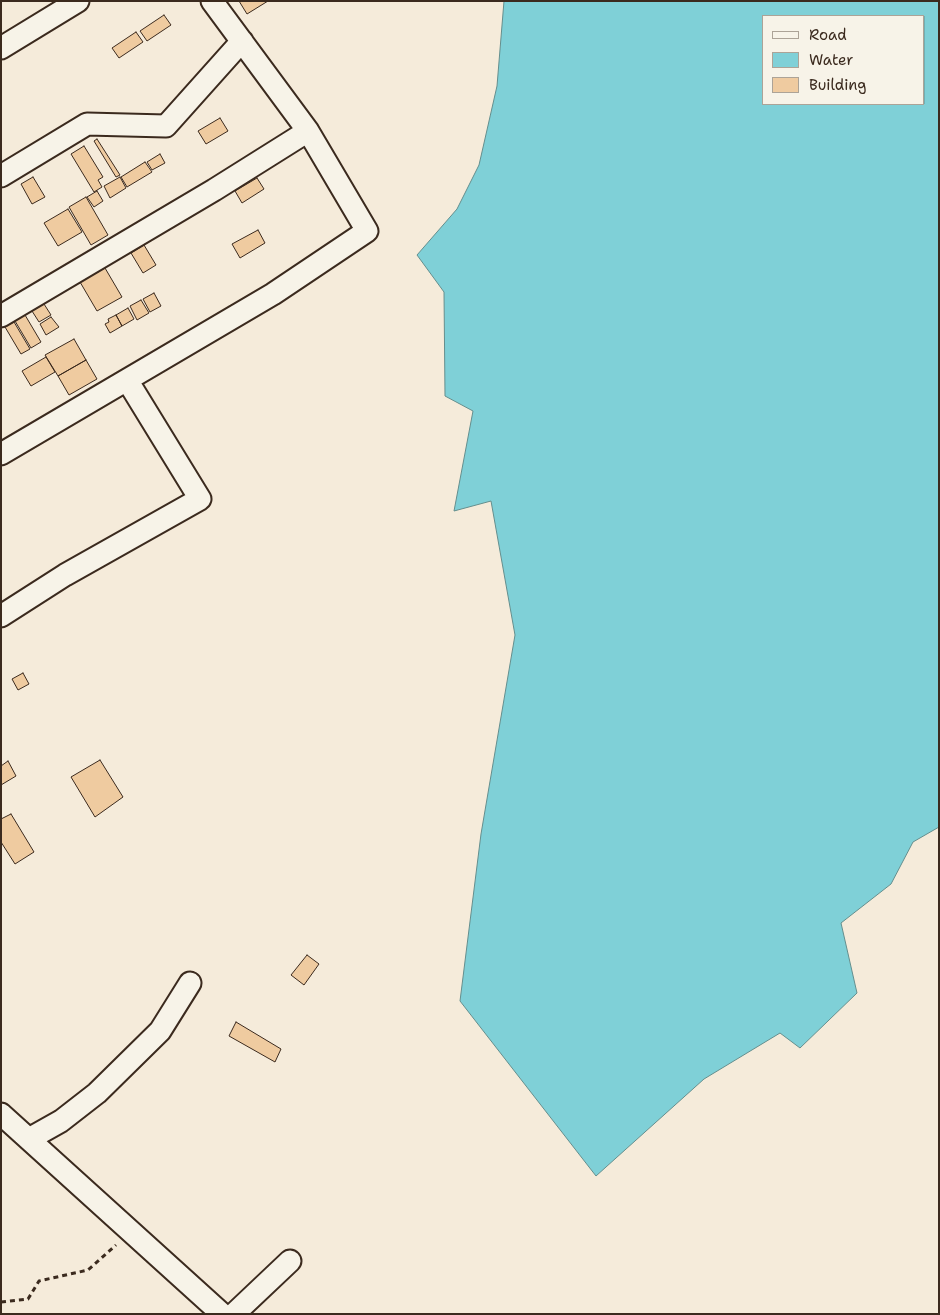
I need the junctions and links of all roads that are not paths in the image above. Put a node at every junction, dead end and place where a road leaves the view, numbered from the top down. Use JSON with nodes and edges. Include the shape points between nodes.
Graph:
{"nodes":[{"id":1,"x":78,"y":1,"type":"edge"},
{"id":2,"x":212,"y":1,"type":"edge"},
{"id":3,"x":242,"y":41,"type":"junction"},
{"id":4,"x":1,"y":48,"type":"edge"},
{"id":5,"x":308,"y":131,"type":"junction"},
{"id":6,"x":1,"y":176,"type":"edge"},
{"id":7,"x":1,"y":316,"type":"edge"},
{"id":8,"x":128,"y":380,"type":"junction"},
{"id":9,"x":1,"y":454,"type":"edge"},
{"id":10,"x":1,"y":616,"type":"edge"},
{"id":11,"x":190,"y":983,"type":"dead end"},
{"id":12,"x":1,"y":1114,"type":"edge"},
{"id":13,"x":28,"y":1139,"type":"junction"},
{"id":14,"x":290,"y":1261,"type":"dead end"},
{"id":15,"x":222,"y":1314,"type":"edge"},
{"id":16,"x":234,"y":1314,"type":"edge"}],
"edges":[{"from":1,"to":4,"type":"street"},
{"from":2,"to":3,"type":"street"},
{"from":3,"to":5,"type":"street"},
{"from":3,"to":6,"type":"street","via":[[166,126],[87,124]]},
{"from":5,"to":7,"type":"street"},
{"from":5,"to":8,"type":"street","via":[[367,231],[273,294]]},
{"from":8,"to":9,"type":"street"},
{"from":8,"to":10,"type":"street","via":[[200,499]]},
{"from":11,"to":13,"type":"street","via":[[160,1032],[104,1086],[61,1121]]},
{"from":12,"to":13,"type":"street"},
{"from":13,"to":15,"type":"street"},
{"from":14,"to":16,"type":"street"}]}
